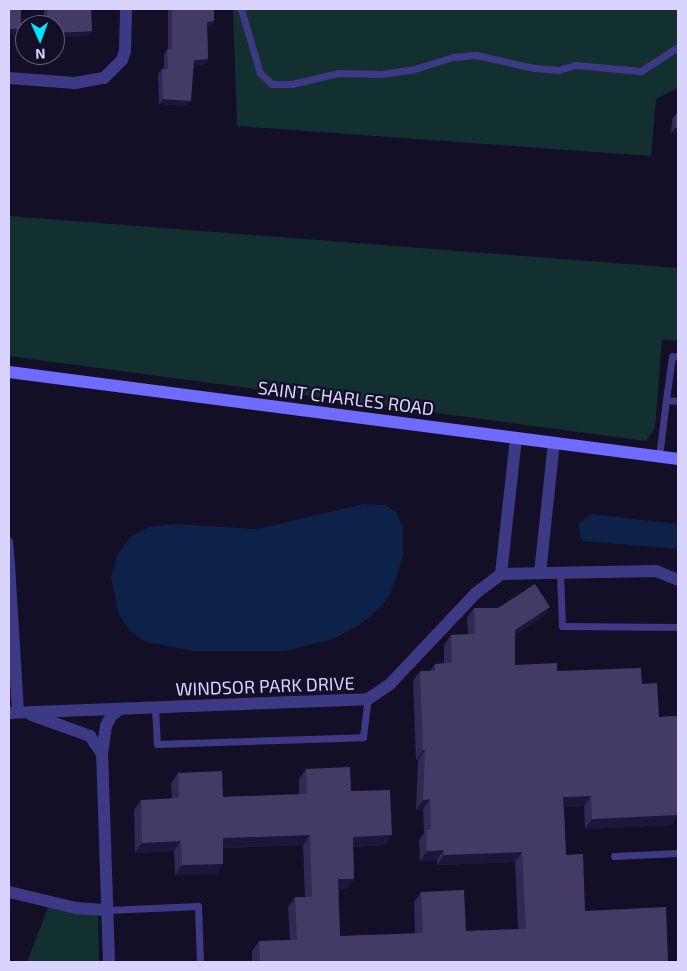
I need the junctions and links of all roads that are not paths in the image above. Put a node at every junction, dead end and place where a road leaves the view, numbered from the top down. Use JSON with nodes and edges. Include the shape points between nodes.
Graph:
{"nodes":[{"id":1,"x":126,"y":9,"type":"edge"},
{"id":2,"x":241,"y":9,"type":"edge"},
{"id":3,"x":678,"y":47,"type":"edge"},
{"id":4,"x":9,"y":78,"type":"edge"},
{"id":5,"x":678,"y":357,"type":"edge"},
{"id":6,"x":9,"y":372,"type":"edge"},
{"id":7,"x":666,"y":400,"type":"junction"},
{"id":8,"x":678,"y":401,"type":"edge"},
{"id":9,"x":516,"y":438,"type":"junction"},
{"id":10,"x":554,"y":443,"type":"junction"},
{"id":11,"x":659,"y":457,"type":"junction"},
{"id":12,"x":678,"y":459,"type":"edge"},
{"id":13,"x":9,"y":542,"type":"edge"},
{"id":14,"x":10,"y":565,"type":"edge"},
{"id":15,"x":560,"y":572,"type":"junction"},
{"id":16,"x":540,"y":573,"type":"junction"},
{"id":17,"x":501,"y":574,"type":"junction"},
{"id":18,"x":678,"y":580,"type":"edge"},
{"id":19,"x":678,"y":627,"type":"edge"},
{"id":20,"x":368,"y":699,"type":"junction"},
{"id":21,"x":155,"y":707,"type":"junction"},
{"id":22,"x":120,"y":709,"type":"junction"},
{"id":23,"x":13,"y":712,"type":"edge"},
{"id":24,"x":102,"y":754,"type":"junction"},
{"id":25,"x":678,"y":853,"type":"edge"},
{"id":26,"x":614,"y":856,"type":"dead end"},
{"id":27,"x":9,"y":892,"type":"edge"},
{"id":28,"x":108,"y":910,"type":"junction"},
{"id":29,"x":110,"y":962,"type":"edge"},
{"id":30,"x":200,"y":962,"type":"edge"}],
"edges":[{"from":1,"to":4,"type":"street","via":[[125,51],[122,60],[104,78],[75,83]]},
{"from":2,"to":3,"type":"lane","via":[[260,73],[272,84],[292,84],[338,72],[381,74],[410,70],[453,57],[476,55],[534,68],[558,70],[575,65],[641,71]]},
{"from":5,"to":7,"type":"lane","via":[[672,356]]},
{"from":6,"to":9,"type":"street","name":"SAINT CHARLES ROAD"},
{"from":7,"to":8,"type":"lane"},
{"from":7,"to":11,"type":"lane"},
{"from":9,"to":10,"type":"street","name":"SAINT CHARLES ROAD"},
{"from":9,"to":17,"type":"street"},
{"from":10,"to":11,"type":"street","name":"SAINT CHARLES ROAD"},
{"from":10,"to":16,"type":"street"},
{"from":11,"to":12,"type":"street","name":"SAINT CHARLES ROAD"},
{"from":13,"to":14,"type":"lane"},
{"from":14,"to":23,"type":"street"},
{"from":15,"to":16,"type":"street"},
{"from":15,"to":18,"type":"street","via":[[656,571]]},
{"from":15,"to":19,"type":"lane","via":[[562,626]]},
{"from":16,"to":17,"type":"street"},
{"from":17,"to":20,"type":"street","name":"WINDSOR PARK DRIVE","via":[[476,593],[390,684]]},
{"from":20,"to":21,"type":"street","name":"WINDSOR PARK DRIVE"},
{"from":20,"to":21,"type":"lane","via":[[363,737],[344,738],[157,744]]},
{"from":21,"to":22,"type":"street","name":"WINDSOR PARK DRIVE"},
{"from":22,"to":23,"type":"street","name":"WINDSOR PARK DRIVE"},
{"from":22,"to":24,"type":"street","via":[[106,726]]},
{"from":23,"to":24,"type":"street","via":[[90,736]]},
{"from":24,"to":28,"type":"street"},
{"from":25,"to":26,"type":"lane"},
{"from":27,"to":28,"type":"street","via":[[76,908]]},
{"from":28,"to":29,"type":"street"},
{"from":28,"to":30,"type":"lane","via":[[198,906]]}]}
